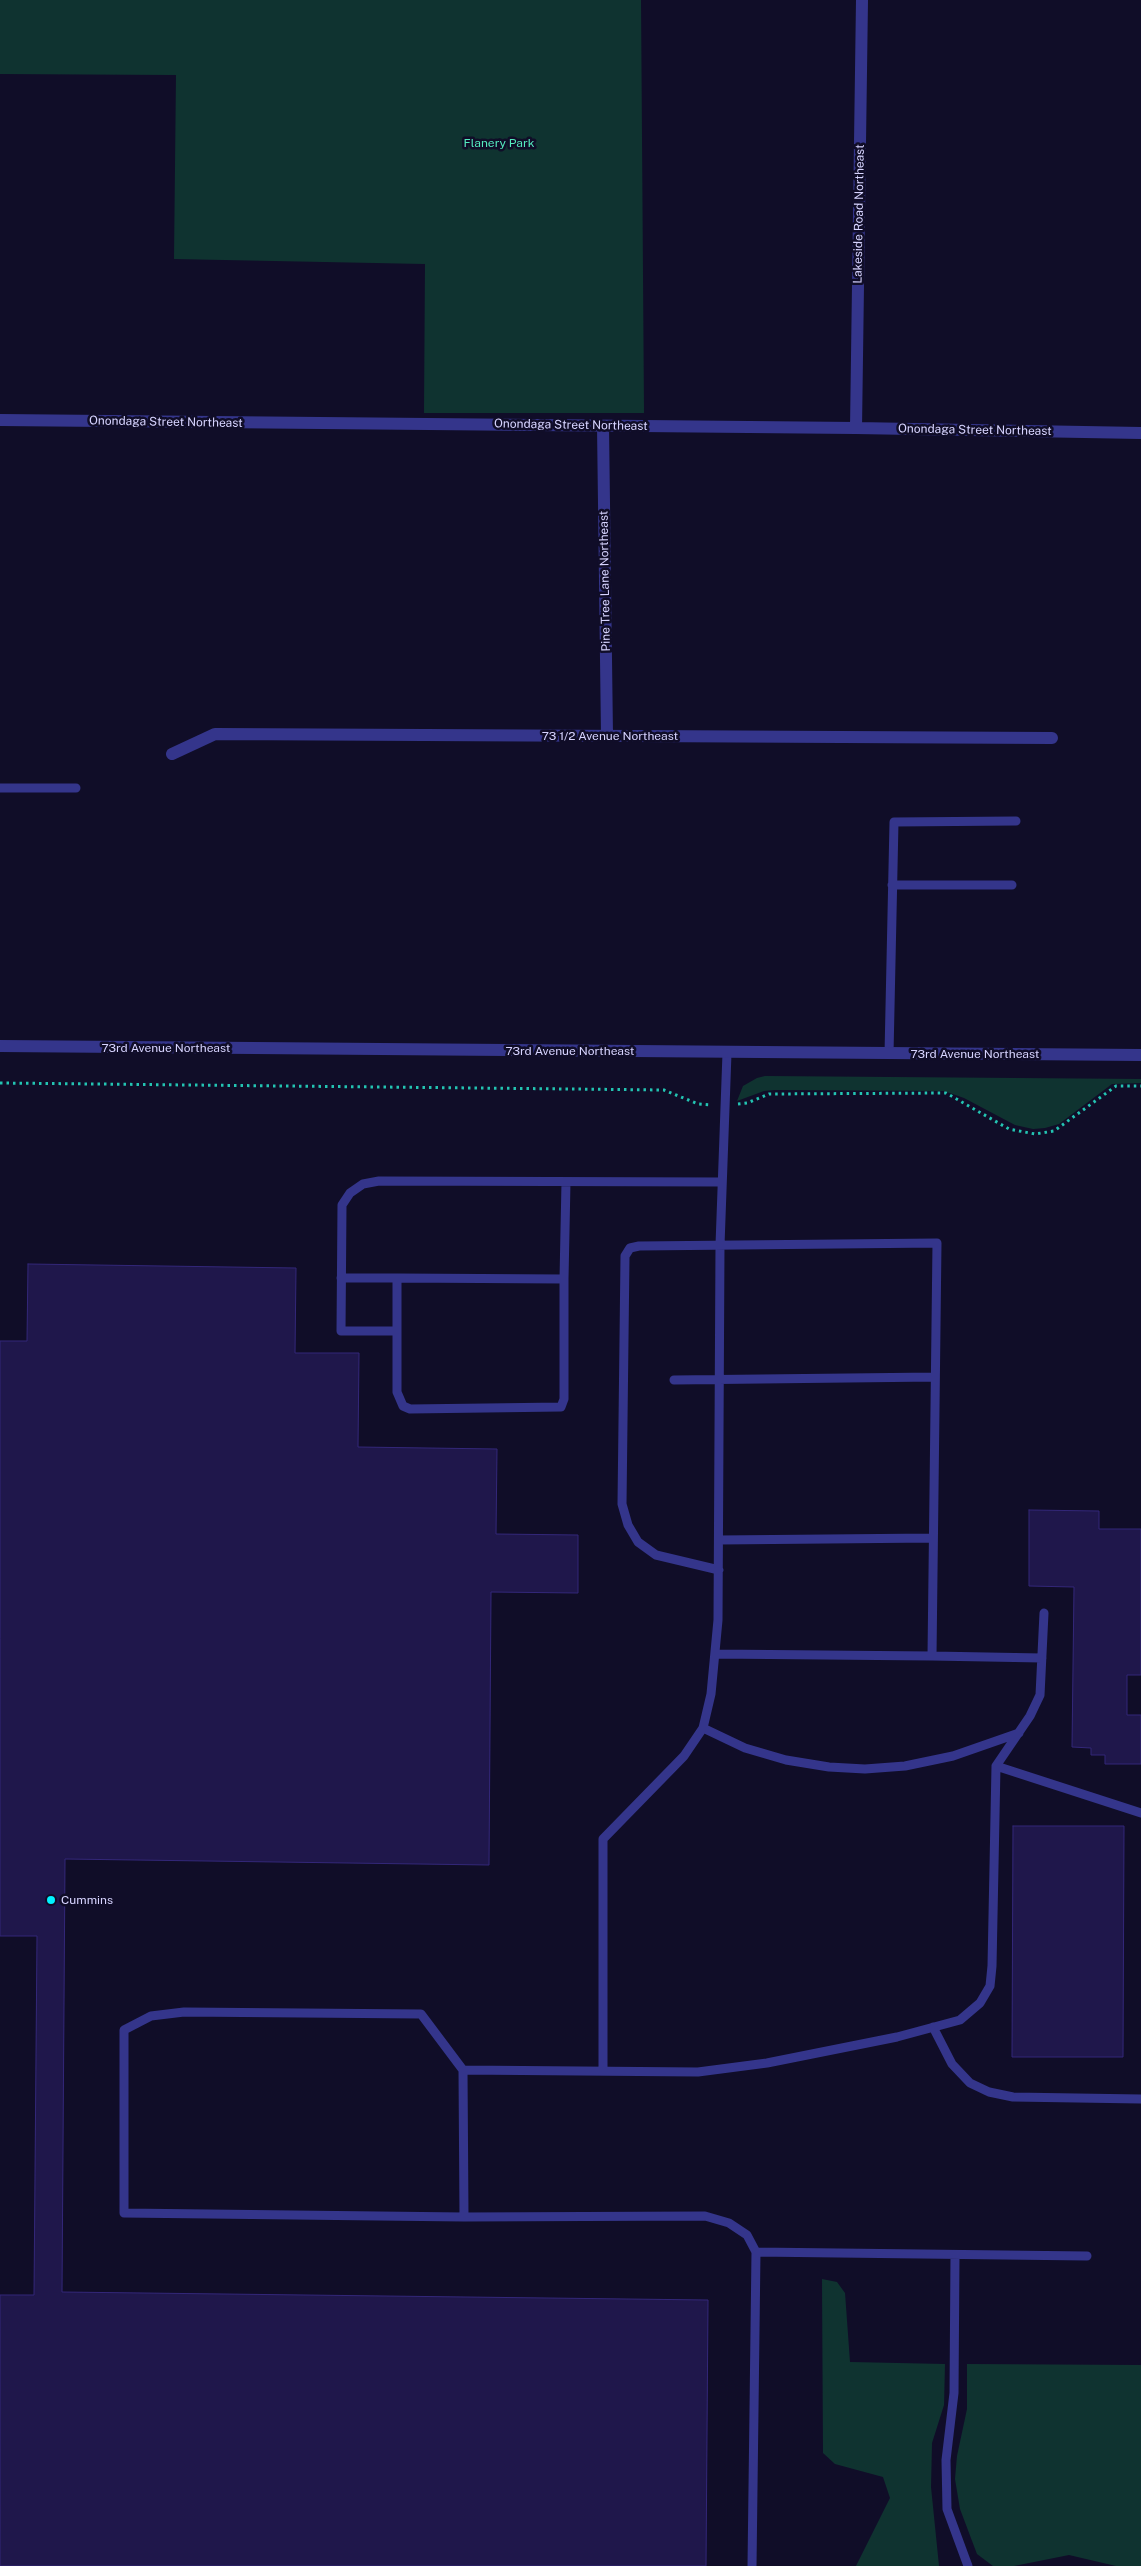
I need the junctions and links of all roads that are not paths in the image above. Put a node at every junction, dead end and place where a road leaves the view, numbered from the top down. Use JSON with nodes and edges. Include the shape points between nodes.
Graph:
{"nodes":[{"id":1,"x":862,"y":0,"type":"edge"},
{"id":2,"x":0,"y":420,"type":"edge"},
{"id":3,"x":604,"y":426,"type":"junction"},
{"id":4,"x":856,"y":428,"type":"junction"},
{"id":5,"x":1141,"y":433,"type":"edge"},
{"id":6,"x":607,"y":736,"type":"junction"},
{"id":7,"x":1052,"y":738,"type":"dead end"},
{"id":8,"x":172,"y":754,"type":"dead end"},
{"id":9,"x":0,"y":788,"type":"edge"},
{"id":10,"x":76,"y":788,"type":"dead end"},
{"id":11,"x":1016,"y":821,"type":"dead end"},
{"id":12,"x":892,"y":885,"type":"junction"},
{"id":13,"x":1012,"y":885,"type":"dead end"},
{"id":14,"x":0,"y":1046,"type":"edge"},
{"id":15,"x":726,"y":1053,"type":"junction"},
{"id":16,"x":889,"y":1054,"type":"junction"},
{"id":17,"x":1141,"y":1055,"type":"edge"},
{"id":18,"x":566,"y":1182,"type":"junction"},
{"id":19,"x":722,"y":1182,"type":"junction"},
{"id":20,"x":720,"y":1245,"type":"junction"},
{"id":21,"x":341,"y":1278,"type":"junction"},
{"id":22,"x":397,"y":1278,"type":"junction"},
{"id":23,"x":564,"y":1279,"type":"junction"},
{"id":24,"x":397,"y":1331,"type":"junction"},
{"id":25,"x":935,"y":1376,"type":"junction"},
{"id":26,"x":718,"y":1379,"type":"junction"},
{"id":27,"x":674,"y":1380,"type":"dead end"},
{"id":28,"x":933,"y":1538,"type":"junction"},
{"id":29,"x":719,"y":1540,"type":"junction"},
{"id":30,"x":718,"y":1570,"type":"junction"},
{"id":31,"x":1044,"y":1613,"type":"dead end"},
{"id":32,"x":715,"y":1654,"type":"junction"},
{"id":33,"x":932,"y":1656,"type":"junction"},
{"id":34,"x":1042,"y":1658,"type":"junction"},
{"id":35,"x":703,"y":1728,"type":"junction"},
{"id":36,"x":1018,"y":1733,"type":"junction"},
{"id":37,"x":996,"y":1766,"type":"junction"},
{"id":38,"x":1141,"y":1813,"type":"edge"},
{"id":39,"x":934,"y":2027,"type":"junction"},
{"id":40,"x":463,"y":2070,"type":"junction"},
{"id":41,"x":603,"y":2071,"type":"junction"},
{"id":42,"x":1141,"y":2099,"type":"edge"},
{"id":43,"x":464,"y":2217,"type":"junction"},
{"id":44,"x":756,"y":2252,"type":"junction"},
{"id":45,"x":955,"y":2255,"type":"junction"},
{"id":46,"x":1087,"y":2256,"type":"dead end"},
{"id":47,"x":752,"y":2566,"type":"edge"},
{"id":48,"x":968,"y":2566,"type":"edge"}],
"edges":[{"from":1,"to":4,"type":"street","name":"Lakeside Road Northeast"},
{"from":2,"to":3,"type":"street","name":"Onondaga Street Northeast"},
{"from":3,"to":4,"type":"street","name":"Onondaga Street Northeast"},
{"from":3,"to":6,"type":"street","name":"Pine Tree Lane Northeast"},
{"from":4,"to":5,"type":"street","name":"Onondaga Street Northeast"},
{"from":6,"to":7,"type":"street","name":"73 1/2 Avenue Northeast"},
{"from":6,"to":8,"type":"street","name":"73 1/2 Avenue Northeast","via":[[215,734]]},
{"from":9,"to":10,"type":"lane"},
{"from":11,"to":12,"type":"lane","via":[[894,822]]},
{"from":12,"to":13,"type":"lane"},
{"from":12,"to":16,"type":"lane"},
{"from":14,"to":15,"type":"street","name":"73rd Avenue Northeast"},
{"from":15,"to":16,"type":"street","name":"73rd Avenue Northeast"},
{"from":15,"to":19,"type":"lane"},
{"from":16,"to":17,"type":"street","name":"73rd Avenue Northeast"},
{"from":18,"to":19,"type":"lane"},
{"from":18,"to":21,"type":"lane","via":[[379,1181],[363,1184],[350,1193],[342,1206]]},
{"from":18,"to":23,"type":"lane"},
{"from":19,"to":20,"type":"lane"},
{"from":20,"to":25,"type":"lane","via":[[937,1243]]},
{"from":20,"to":26,"type":"lane"},
{"from":20,"to":30,"type":"lane","via":[[638,1246],[630,1248],[626,1256],[622,1504],[628,1525],[638,1542],[650,1551]]},
{"from":21,"to":22,"type":"lane"},
{"from":21,"to":24,"type":"lane","via":[[341,1331]]},
{"from":22,"to":23,"type":"lane"},
{"from":22,"to":24,"type":"lane"},
{"from":23,"to":24,"type":"lane","via":[[564,1399],[561,1407],[410,1409],[403,1406],[397,1392]]},
{"from":25,"to":26,"type":"lane"},
{"from":25,"to":28,"type":"lane"},
{"from":26,"to":27,"type":"lane"},
{"from":26,"to":29,"type":"lane"},
{"from":28,"to":29,"type":"lane"},
{"from":28,"to":33,"type":"lane"},
{"from":29,"to":30,"type":"lane"},
{"from":30,"to":32,"type":"lane"},
{"from":31,"to":34,"type":"lane"},
{"from":32,"to":33,"type":"lane"},
{"from":32,"to":35,"type":"lane"},
{"from":33,"to":34,"type":"lane"},
{"from":34,"to":36,"type":"lane","via":[[1040,1695]]},
{"from":35,"to":36,"type":"lane","via":[[745,1748],[786,1760],[865,1769],[905,1766],[953,1756]]},
{"from":35,"to":41,"type":"lane","via":[[684,1756],[603,1839]]},
{"from":36,"to":37,"type":"lane"},
{"from":37,"to":38,"type":"lane"},
{"from":37,"to":39,"type":"lane","via":[[990,1986],[980,2003],[960,2020]]},
{"from":39,"to":41,"type":"lane","via":[[767,2063],[698,2072]]},
{"from":39,"to":42,"type":"lane","via":[[952,2064],[970,2083],[989,2092],[1014,2097]]},
{"from":40,"to":41,"type":"lane"},
{"from":40,"to":43,"type":"lane"},
{"from":40,"to":43,"type":"lane","via":[[421,2014],[184,2012],[151,2016],[124,2030],[124,2213]]},
{"from":43,"to":44,"type":"lane","via":[[705,2216],[729,2223],[747,2235]]},
{"from":44,"to":45,"type":"lane"},
{"from":44,"to":47,"type":"lane"},
{"from":45,"to":46,"type":"lane"},
{"from":45,"to":48,"type":"lane","via":[[954,2393],[946,2460],[946,2509]]}]}
